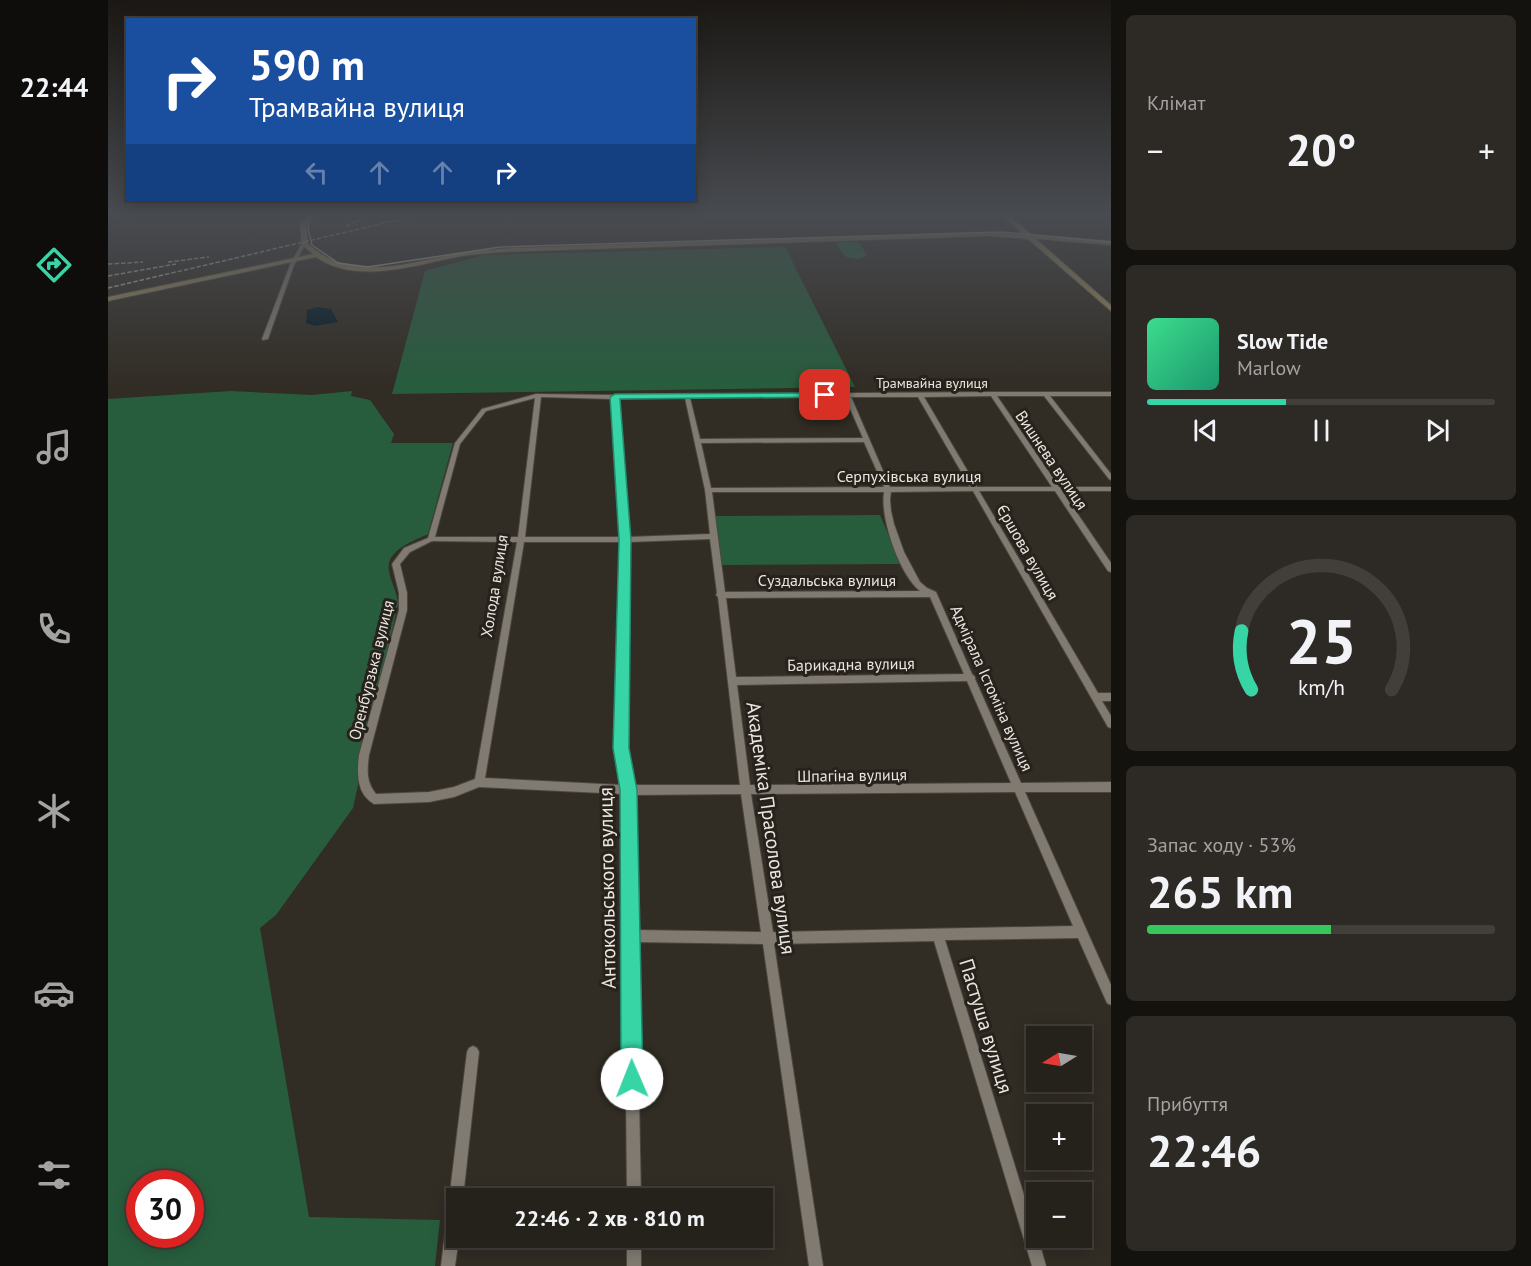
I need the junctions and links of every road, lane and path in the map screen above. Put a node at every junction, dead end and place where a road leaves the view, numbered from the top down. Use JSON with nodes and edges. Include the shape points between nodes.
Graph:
{"nodes":[{"id":1,"x":236,"y":272,"type":"edge"},
{"id":2,"x":290,"y":272,"type":"edge"},
{"id":3,"x":1070,"y":272,"type":"edge"},
{"id":4,"x":108,"y":299,"type":"edge"},
{"id":5,"x":1111,"y":309,"type":"edge"},
{"id":6,"x":265,"y":339,"type":"dead end"},
{"id":7,"x":992,"y":394,"type":"junction"},
{"id":8,"x":1046,"y":394,"type":"junction"},
{"id":9,"x":1111,"y":394,"type":"edge"},
{"id":10,"x":538,"y":395,"type":"junction"},
{"id":11,"x":847,"y":395,"type":"junction"},
{"id":12,"x":920,"y":395,"type":"junction"},
{"id":13,"x":687,"y":396,"type":"junction"},
{"id":14,"x":615,"y":397,"type":"junction"},
{"id":15,"x":866,"y":440,"type":"junction"},
{"id":16,"x":698,"y":441,"type":"junction"},
{"id":17,"x":1111,"y":478,"type":"edge"},
{"id":18,"x":1054,"y":489,"type":"junction"},
{"id":19,"x":1111,"y":489,"type":"edge"},
{"id":20,"x":708,"y":490,"type":"junction"},
{"id":21,"x":888,"y":490,"type":"junction"},
{"id":22,"x":973,"y":490,"type":"junction"},
{"id":23,"x":712,"y":536,"type":"junction"},
{"id":24,"x":431,"y":539,"type":"junction"},
{"id":25,"x":521,"y":540,"type":"junction"},
{"id":26,"x":625,"y":540,"type":"junction"},
{"id":27,"x":1111,"y":569,"type":"edge"},
{"id":28,"x":933,"y":594,"type":"junction"},
{"id":29,"x":720,"y":595,"type":"junction"},
{"id":30,"x":971,"y":677,"type":"junction"},
{"id":31,"x":732,"y":681,"type":"junction"},
{"id":32,"x":1095,"y":697,"type":"junction"},
{"id":33,"x":1111,"y":697,"type":"edge"},
{"id":34,"x":1111,"y":724,"type":"edge"},
{"id":35,"x":361,"y":774,"type":"joint"},
{"id":36,"x":479,"y":782,"type":"junction"},
{"id":37,"x":1111,"y":787,"type":"edge"},
{"id":38,"x":1020,"y":788,"type":"junction"},
{"id":39,"x":628,"y":790,"type":"junction"},
{"id":40,"x":746,"y":791,"type":"junction"},
{"id":41,"x":1082,"y":932,"type":"junction"},
{"id":42,"x":938,"y":934,"type":"junction"},
{"id":43,"x":630,"y":936,"type":"junction"},
{"id":44,"x":768,"y":938,"type":"junction"},
{"id":45,"x":1111,"y":999,"type":"edge"},
{"id":46,"x":473,"y":1052,"type":"dead end"},
{"id":47,"x":633,"y":1188,"type":"edge"},
{"id":48,"x":634,"y":1248,"type":"edge"},
{"id":49,"x":447,"y":1266,"type":"edge"},
{"id":50,"x":634,"y":1266,"type":"edge"},
{"id":51,"x":816,"y":1266,"type":"edge"},
{"id":52,"x":1039,"y":1266,"type":"edge"}],
"edges":[{"from":1,"to":4,"type":"street"},
{"from":2,"to":6,"type":"street"},
{"from":3,"to":5,"type":"street"},
{"from":7,"to":8,"type":"street","name":"Трамвайна вулиця"},
{"from":7,"to":12,"type":"street","name":"Трамвайна вулиця"},
{"from":7,"to":18,"type":"street","name":"Вишнева вулиця"},
{"from":8,"to":9,"type":"street","name":"Трамвайна вулиця"},
{"from":8,"to":17,"type":"street"},
{"from":10,"to":14,"type":"street","name":"Трамвайна вулиця"},
{"from":10,"to":24,"type":"street","via":[[484,410],[457,444]]},
{"from":10,"to":25,"type":"street","name":"Холода вулиця"},
{"from":11,"to":12,"type":"street","name":"Трамвайна вулиця"},
{"from":11,"to":13,"type":"street","name":"Трамвайна вулиця"},
{"from":11,"to":15,"type":"street","name":"Адмірала Істоміна вулиця"},
{"from":12,"to":22,"type":"street","name":"Єршова вулиця"},
{"from":13,"to":14,"type":"street","name":"Трамвайна вулиця"},
{"from":13,"to":16,"type":"street","name":"Академіка Прасолова вулиця"},
{"from":14,"to":26,"type":"street","name":"Антокольського вулиця"},
{"from":15,"to":16,"type":"street"},
{"from":15,"to":21,"type":"street","name":"Адмірала Істоміна вулиця"},
{"from":16,"to":20,"type":"street","name":"Академіка Прасолова вулиця"},
{"from":18,"to":19,"type":"street","name":"Серпухівська вулиця"},
{"from":18,"to":22,"type":"street","name":"Серпухівська вулиця"},
{"from":18,"to":27,"type":"street","name":"Вишнева вулиця"},
{"from":20,"to":21,"type":"street","name":"Серпухівська вулиця"},
{"from":20,"to":23,"type":"street","name":"Академіка Прасолова вулиця"},
{"from":21,"to":22,"type":"street","name":"Серпухівська вулиця"},
{"from":21,"to":28,"type":"street","name":"Адмірала Істоміна вулиця","via":[[885,503],[897,543],[915,582]]},
{"from":22,"to":32,"type":"street","name":"Єршова вулиця"},
{"from":23,"to":26,"type":"street"},
{"from":23,"to":29,"type":"street","name":"Академіка Прасолова вулиця"},
{"from":24,"to":25,"type":"street"},
{"from":24,"to":35,"type":"street","name":"Оренбурзька вулиця","via":[[407,550],[396,564],[403,610]]},
{"from":25,"to":26,"type":"street"},
{"from":25,"to":36,"type":"street","name":"Холода вулиця"},
{"from":26,"to":39,"type":"street","name":"Антокольського вулиця","via":[[621,748]]},
{"from":28,"to":29,"type":"street","name":"Суздальська вулиця"},
{"from":28,"to":30,"type":"street","name":"Адмірала Істоміна вулиця"},
{"from":29,"to":31,"type":"street","name":"Академіка Прасолова вулиця"},
{"from":30,"to":31,"type":"street","name":"Барикадна вулиця"},
{"from":30,"to":38,"type":"street","name":"Адмірала Істоміна вулиця"},
{"from":31,"to":40,"type":"street","name":"Академіка Прасолова вулиця"},
{"from":32,"to":33,"type":"street"},
{"from":32,"to":34,"type":"street","name":"Єршова вулиця"},
{"from":35,"to":36,"type":"street","name":"Шпагіна вулиця","via":[[363,786],[374,799],[429,797]]},
{"from":36,"to":39,"type":"street","name":"Шпагіна вулиця"},
{"from":37,"to":38,"type":"street","name":"Шпагіна вулиця"},
{"from":38,"to":40,"type":"street","name":"Шпагіна вулиця"},
{"from":38,"to":41,"type":"street","name":"Адмірала Істоміна вулиця"},
{"from":39,"to":40,"type":"street","name":"Шпагіна вулиця"},
{"from":39,"to":43,"type":"street","name":"Антокольського вулиця"},
{"from":40,"to":44,"type":"street","name":"Академіка Прасолова вулиця"},
{"from":41,"to":42,"type":"street"},
{"from":41,"to":45,"type":"street","name":"Адмірала Істоміна вулиця"},
{"from":42,"to":44,"type":"street"},
{"from":42,"to":52,"type":"street","name":"Пастуша вулиця"},
{"from":43,"to":44,"type":"street"},
{"from":43,"to":47,"type":"street","name":"Антокольського вулиця"},
{"from":44,"to":51,"type":"street","name":"Академіка Прасолова вулиця"},
{"from":46,"to":49,"type":"street"},
{"from":48,"to":50,"type":"street"}]}
